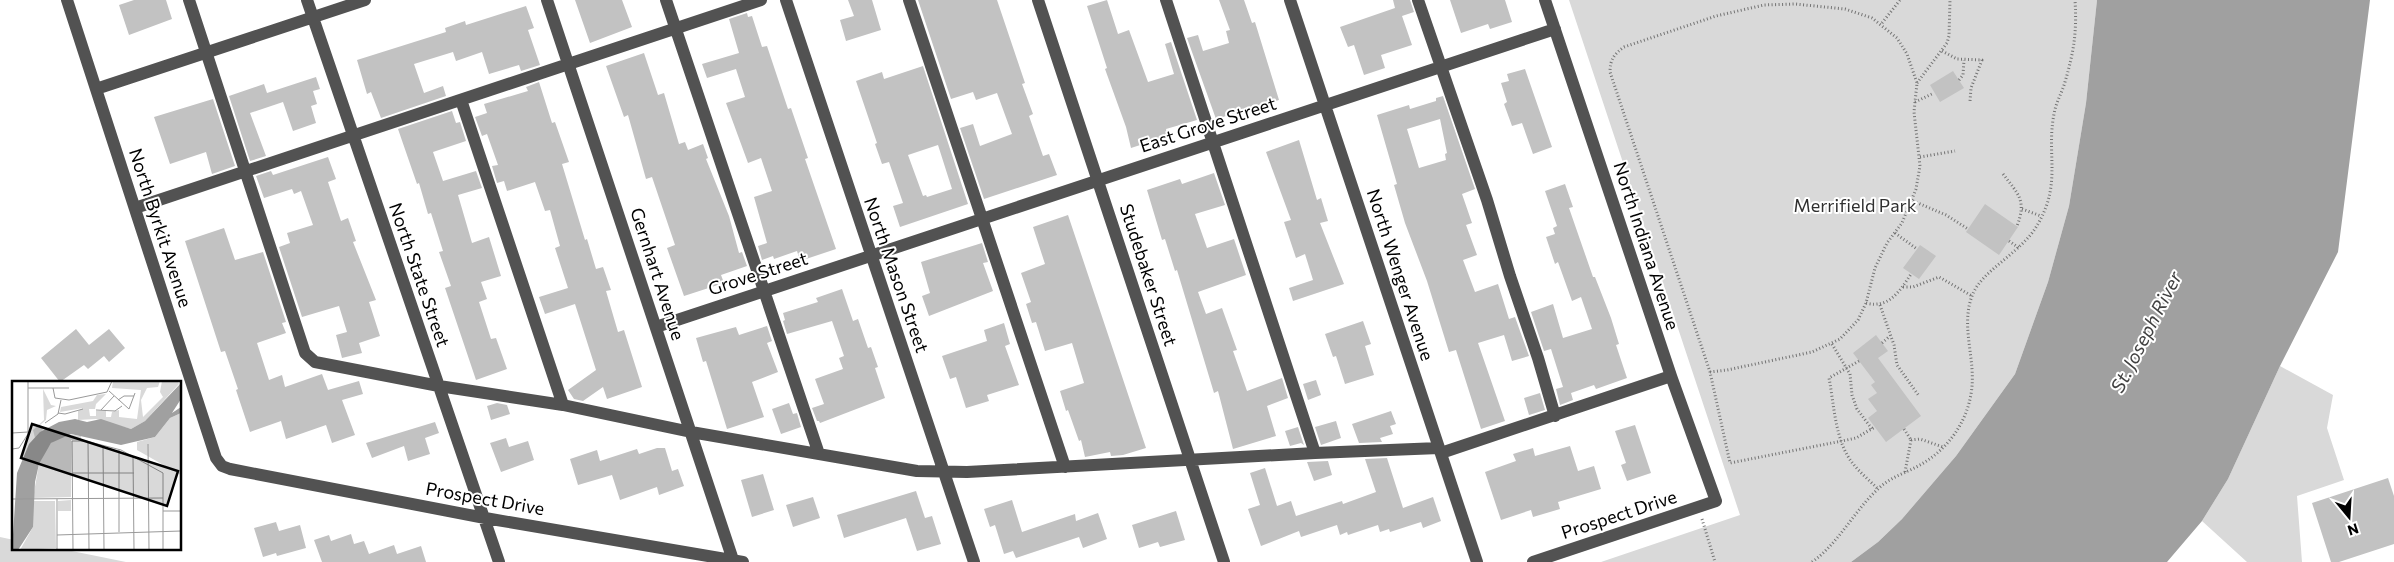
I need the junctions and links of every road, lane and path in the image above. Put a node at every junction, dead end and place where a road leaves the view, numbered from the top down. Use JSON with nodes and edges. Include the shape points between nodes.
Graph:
{"nodes":[{"id":1,"x":67,"y":0,"type":"edge"},
{"id":2,"x":189,"y":0,"type":"edge"},
{"id":3,"x":307,"y":0,"type":"edge"},
{"id":4,"x":365,"y":0,"type":"edge"},
{"id":5,"x":547,"y":0,"type":"edge"},
{"id":6,"x":666,"y":0,"type":"edge"},
{"id":7,"x":761,"y":0,"type":"edge"},
{"id":8,"x":786,"y":0,"type":"edge"},
{"id":9,"x":910,"y":0,"type":"edge"},
{"id":10,"x":1038,"y":0,"type":"edge"},
{"id":11,"x":1166,"y":0,"type":"edge"},
{"id":12,"x":1290,"y":0,"type":"edge"},
{"id":13,"x":1418,"y":0,"type":"edge"},
{"id":14,"x":1546,"y":0,"type":"edge"},
{"id":15,"x":1900,"y":0,"type":"edge"},
{"id":16,"x":1950,"y":0,"type":"edge"},
{"id":17,"x":2075,"y":0,"type":"edge"},
{"id":18,"x":313,"y":18,"type":"junction"},
{"id":19,"x":1882,"y":24,"type":"junction"},
{"id":20,"x":676,"y":28,"type":"junction"},
{"id":21,"x":1555,"y":29,"type":"junction"},
{"id":22,"x":1942,"y":51,"type":"junction"},
{"id":23,"x":206,"y":53,"type":"junction"},
{"id":24,"x":1964,"y":60,"type":"junction"},
{"id":25,"x":568,"y":64,"type":"junction"},
{"id":26,"x":1440,"y":67,"type":"junction"},
{"id":27,"x":1959,"y":80,"type":"dead end"},
{"id":28,"x":1917,"y":84,"type":"junction"},
{"id":29,"x":96,"y":89,"type":"junction"},
{"id":30,"x":1934,"y":93,"type":"dead end"},
{"id":31,"x":462,"y":100,"type":"junction"},
{"id":32,"x":1970,"y":101,"type":"dead end"},
{"id":33,"x":1915,"y":102,"type":"junction"},
{"id":34,"x":1325,"y":105,"type":"junction"},
{"id":35,"x":353,"y":136,"type":"junction"},
{"id":36,"x":1214,"y":142,"type":"junction"},
{"id":37,"x":1955,"y":151,"type":"dead end"},
{"id":38,"x":1920,"y":157,"type":"junction"},
{"id":39,"x":246,"y":171,"type":"junction"},
{"id":40,"x":2003,"y":174,"type":"dead end"},
{"id":41,"x":1098,"y":180,"type":"junction"},
{"id":42,"x":1913,"y":201,"type":"junction"},
{"id":43,"x":135,"y":208,"type":"junction"},
{"id":44,"x":2022,"y":209,"type":"junction"},
{"id":45,"x":2042,"y":216,"type":"junction"},
{"id":46,"x":982,"y":218,"type":"junction"},
{"id":47,"x":2016,"y":226,"type":"dead end"},
{"id":48,"x":1968,"y":229,"type":"dead end"},
{"id":49,"x":1896,"y":233,"type":"junction"},
{"id":50,"x":2009,"y":241,"type":"dead end"},
{"id":51,"x":2019,"y":248,"type":"junction"},
{"id":52,"x":1917,"y":249,"type":"dead end"},
{"id":53,"x":871,"y":255,"type":"junction"},
{"id":54,"x":1911,"y":274,"type":"dead end"},
{"id":55,"x":1903,"y":286,"type":"junction"},
{"id":56,"x":763,"y":291,"type":"junction"},
{"id":57,"x":1972,"y":296,"type":"junction"},
{"id":58,"x":1866,"y":303,"type":"junction"},
{"id":59,"x":1880,"y":305,"type":"junction"},
{"id":60,"x":656,"y":327,"type":"junction"},
{"id":61,"x":1890,"y":336,"type":"junction"},
{"id":62,"x":1882,"y":343,"type":"dead end"},
{"id":63,"x":1832,"y":344,"type":"junction"},
{"id":64,"x":1859,"y":361,"type":"dead end"},
{"id":65,"x":1848,"y":368,"type":"junction"},
{"id":66,"x":1710,"y":372,"type":"junction"},
{"id":67,"x":1671,"y":376,"type":"junction"},
{"id":68,"x":439,"y":386,"type":"junction"},
{"id":69,"x":1919,"y":396,"type":"dead end"},
{"id":70,"x":563,"y":405,"type":"junction"},
{"id":71,"x":1554,"y":416,"type":"junction"},
{"id":72,"x":1904,"y":429,"type":"dead end"},
{"id":73,"x":690,"y":432,"type":"junction"},
{"id":74,"x":1911,"y":440,"type":"junction"},
{"id":75,"x":1842,"y":441,"type":"junction"},
{"id":76,"x":1943,"y":447,"type":"junction"},
{"id":77,"x":1440,"y":451,"type":"junction"},
{"id":78,"x":1315,"y":452,"type":"junction"},
{"id":79,"x":819,"y":454,"type":"junction"},
{"id":80,"x":1191,"y":461,"type":"junction"},
{"id":81,"x":222,"y":466,"type":"joint"},
{"id":82,"x":1064,"y":468,"type":"junction"},
{"id":83,"x":944,"y":472,"type":"junction"},
{"id":84,"x":1905,"y":472,"type":"junction"},
{"id":85,"x":1878,"y":489,"type":"junction"},
{"id":86,"x":1716,"y":501,"type":"joint"},
{"id":87,"x":1698,"y":507,"type":"junction"},
{"id":88,"x":485,"y":518,"type":"junction"},
{"id":89,"x":738,"y":561,"type":"edge"},
{"id":90,"x":499,"y":562,"type":"edge"},
{"id":91,"x":974,"y":562,"type":"edge"},
{"id":92,"x":1224,"y":562,"type":"edge"},
{"id":93,"x":1477,"y":562,"type":"edge"},
{"id":94,"x":1533,"y":562,"type":"edge"},
{"id":95,"x":1715,"y":562,"type":"edge"},
{"id":96,"x":1812,"y":562,"type":"edge"}],
"edges":[{"from":1,"to":29,"type":"street","name":"North Byrkit Avenue"},
{"from":2,"to":23,"type":"street"},
{"from":3,"to":18,"type":"street","name":"North State Street"},
{"from":4,"to":18,"type":"street"},
{"from":5,"to":25,"type":"street","name":"Gernhart Avenue"},
{"from":6,"to":20,"type":"street"},
{"from":7,"to":20,"type":"street"},
{"from":8,"to":53,"type":"street","name":"North Mason Street"},
{"from":9,"to":46,"type":"street"},
{"from":10,"to":41,"type":"street","name":"Studebaker Street"},
{"from":11,"to":36,"type":"street"},
{"from":12,"to":34,"type":"street","name":"North Wenger Avenue"},
{"from":13,"to":26,"type":"street"},
{"from":14,"to":21,"type":"street","name":"North Indiana Avenue"},
{"from":15,"to":19,"type":"path"},
{"from":16,"to":22,"type":"path","via":[[1949,36]]},
{"from":17,"to":45,"type":"path","via":[[2076,39],[2054,113],[2052,184]]},
{"from":18,"to":23,"type":"street"},
{"from":18,"to":35,"type":"street","name":"North State Street"},
{"from":19,"to":28,"type":"path","via":[[1903,45]]},
{"from":19,"to":66,"type":"path","via":[[1862,13],[1845,9],[1795,4],[1764,5],[1716,16],[1624,47],[1612,57],[1610,72]]},
{"from":20,"to":25,"type":"street"},
{"from":20,"to":56,"type":"street"},
{"from":21,"to":26,"type":"street","name":"East Grove Street"},
{"from":21,"to":67,"type":"street","name":"North Indiana Avenue"},
{"from":22,"to":24,"type":"path"},
{"from":22,"to":28,"type":"path"},
{"from":23,"to":29,"type":"street"},
{"from":23,"to":39,"type":"street"},
{"from":24,"to":27,"type":"path","via":[[1963,75]]},
{"from":24,"to":32,"type":"path","via":[[1982,60],[1971,88]]},
{"from":25,"to":31,"type":"street"},
{"from":25,"to":60,"type":"street","name":"Gernhart Avenue"},
{"from":26,"to":34,"type":"street","name":"East Grove Street"},
{"from":26,"to":71,"type":"street","via":[[1487,200]]},
{"from":28,"to":33,"type":"path"},
{"from":29,"to":43,"type":"street","name":"North Byrkit Avenue"},
{"from":30,"to":33,"type":"path"},
{"from":31,"to":35,"type":"street"},
{"from":31,"to":70,"type":"street"},
{"from":33,"to":38,"type":"path"},
{"from":34,"to":36,"type":"street","name":"East Grove Street"},
{"from":34,"to":77,"type":"street","name":"North Wenger Avenue"},
{"from":35,"to":39,"type":"street"},
{"from":35,"to":68,"type":"street","name":"North State Street"},
{"from":36,"to":41,"type":"street","name":"East Grove Street"},
{"from":36,"to":78,"type":"street"},
{"from":37,"to":38,"type":"path"},
{"from":38,"to":42,"type":"path"},
{"from":39,"to":43,"type":"street"},
{"from":39,"to":68,"type":"street","via":[[309,358],[315,362]]},
{"from":40,"to":44,"type":"path","via":[[2019,195]]},
{"from":41,"to":46,"type":"street","name":"East Grove Street"},
{"from":41,"to":80,"type":"street","name":"Studebaker Street"},
{"from":42,"to":48,"type":"path"},
{"from":42,"to":49,"type":"path"},
{"from":43,"to":81,"type":"street","name":"North Byrkit Avenue","via":[[216,458]]},
{"from":44,"to":45,"type":"path"},
{"from":44,"to":47,"type":"path"},
{"from":45,"to":51,"type":"path"},
{"from":46,"to":53,"type":"street","name":"East Grove Street"},
{"from":46,"to":82,"type":"street"},
{"from":49,"to":52,"type":"path"},
{"from":49,"to":58,"type":"path","via":[[1875,268]]},
{"from":50,"to":51,"type":"path"},
{"from":51,"to":57,"type":"path","via":[[1982,280]]},
{"from":53,"to":56,"type":"street","name":"Grove Street"},
{"from":53,"to":83,"type":"street","name":"North Mason Street"},
{"from":54,"to":55,"type":"path"},
{"from":55,"to":57,"type":"path","via":[[1913,287],[1939,277]]},
{"from":55,"to":59,"type":"path","via":[[1890,301]]},
{"from":56,"to":60,"type":"street","name":"Grove Street"},
{"from":56,"to":79,"type":"street"},
{"from":57,"to":76,"type":"path","via":[[1968,329],[1971,395],[1966,415]]},
{"from":58,"to":59,"type":"path"},
{"from":58,"to":63,"type":"path","via":[[1851,328]]},
{"from":59,"to":61,"type":"path"},
{"from":60,"to":73,"type":"street","name":"Gernhart Avenue"},
{"from":61,"to":62,"type":"path"},
{"from":61,"to":69,"type":"path","via":[[1897,365]]},
{"from":63,"to":65,"type":"path"},
{"from":63,"to":66,"type":"path","via":[[1801,355]]},
{"from":64,"to":65,"type":"path"},
{"from":65,"to":75,"type":"path","via":[[1829,378]]},
{"from":65,"to":75,"type":"path","via":[[1854,402],[1873,428],[1856,438]]},
{"from":66,"to":75,"type":"path","via":[[1730,463]]},
{"from":67,"to":71,"type":"street"},
{"from":67,"to":86,"type":"street","name":"North Indiana Avenue"},
{"from":68,"to":70,"type":"street"},
{"from":68,"to":88,"type":"street","name":"North State Street"},
{"from":70,"to":73,"type":"street"},
{"from":71,"to":77,"type":"street"},
{"from":72,"to":74,"type":"path"},
{"from":73,"to":79,"type":"street"},
{"from":73,"to":89,"type":"street","name":"Gernhart Avenue"},
{"from":74,"to":76,"type":"path","via":[[1920,439]]},
{"from":74,"to":84,"type":"path"},
{"from":75,"to":85,"type":"path","via":[[1851,461]]},
{"from":76,"to":84,"type":"path"},
{"from":77,"to":78,"type":"street"},
{"from":77,"to":93,"type":"street","name":"North Wenger Avenue"},
{"from":78,"to":80,"type":"street"},
{"from":79,"to":83,"type":"street","via":[[917,471]]},
{"from":80,"to":82,"type":"street"},
{"from":80,"to":92,"type":"street","name":"Studebaker Street"},
{"from":81,"to":88,"type":"street","name":"Prospect Drive"},
{"from":82,"to":83,"type":"street"},
{"from":83,"to":91,"type":"street","name":"North Mason Street"},
{"from":84,"to":85,"type":"path"},
{"from":85,"to":96,"type":"path"},
{"from":86,"to":87,"type":"street","name":"Prospect Drive"},
{"from":87,"to":94,"type":"street","name":"Prospect Drive"},
{"from":87,"to":95,"type":"path"},
{"from":88,"to":89,"type":"street","name":"Prospect Drive"},
{"from":88,"to":90,"type":"street","name":"North State Street"}]}
